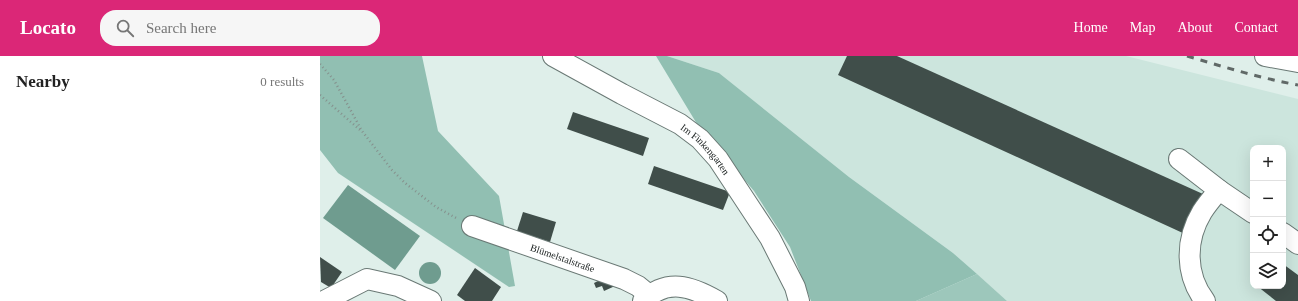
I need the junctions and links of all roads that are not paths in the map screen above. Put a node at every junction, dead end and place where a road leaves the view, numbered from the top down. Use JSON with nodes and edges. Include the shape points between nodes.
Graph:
{"nodes":[{"id":1,"x":553,"y":56,"type":"edge"},
{"id":2,"x":1265,"y":56,"type":"edge"},
{"id":3,"x":1298,"y":62,"type":"edge"},
{"id":4,"x":1179,"y":160,"type":"dead end"},
{"id":5,"x":1219,"y":190,"type":"junction"},
{"id":6,"x":1250,"y":211,"type":"edge"},
{"id":7,"x":472,"y":226,"type":"road end"},
{"id":8,"x":1286,"y":235,"type":"edge"},
{"id":9,"x":1298,"y":244,"type":"edge"},
{"id":10,"x":646,"y":298,"type":"edge"},
{"id":11,"x":324,"y":301,"type":"edge"},
{"id":12,"x":431,"y":301,"type":"edge"},
{"id":13,"x":717,"y":301,"type":"edge"},
{"id":14,"x":799,"y":301,"type":"edge"},
{"id":15,"x":1205,"y":301,"type":"edge"}],
"edges":[{"from":1,"to":14,"type":"street","name":"Im Finkengarten","via":[[680,124],[700,139],[718,159],[770,238],[795,287]]},
{"from":2,"to":3,"type":"street"},
{"from":4,"to":5,"type":"street"},
{"from":5,"to":6,"type":"street"},
{"from":5,"to":15,"type":"street","via":[[1201,213],[1190,246],[1192,276],[1198,292]]},
{"from":7,"to":10,"type":"street","name":"Blümelstalstraße","via":[[624,279],[638,286]]},
{"from":8,"to":9,"type":"street"},
{"from":10,"to":13,"type":"street","name":"Blümelstalstraße","via":[[670,286],[693,289]]},
{"from":11,"to":12,"type":"street","via":[[367,279],[398,286]]}]}
